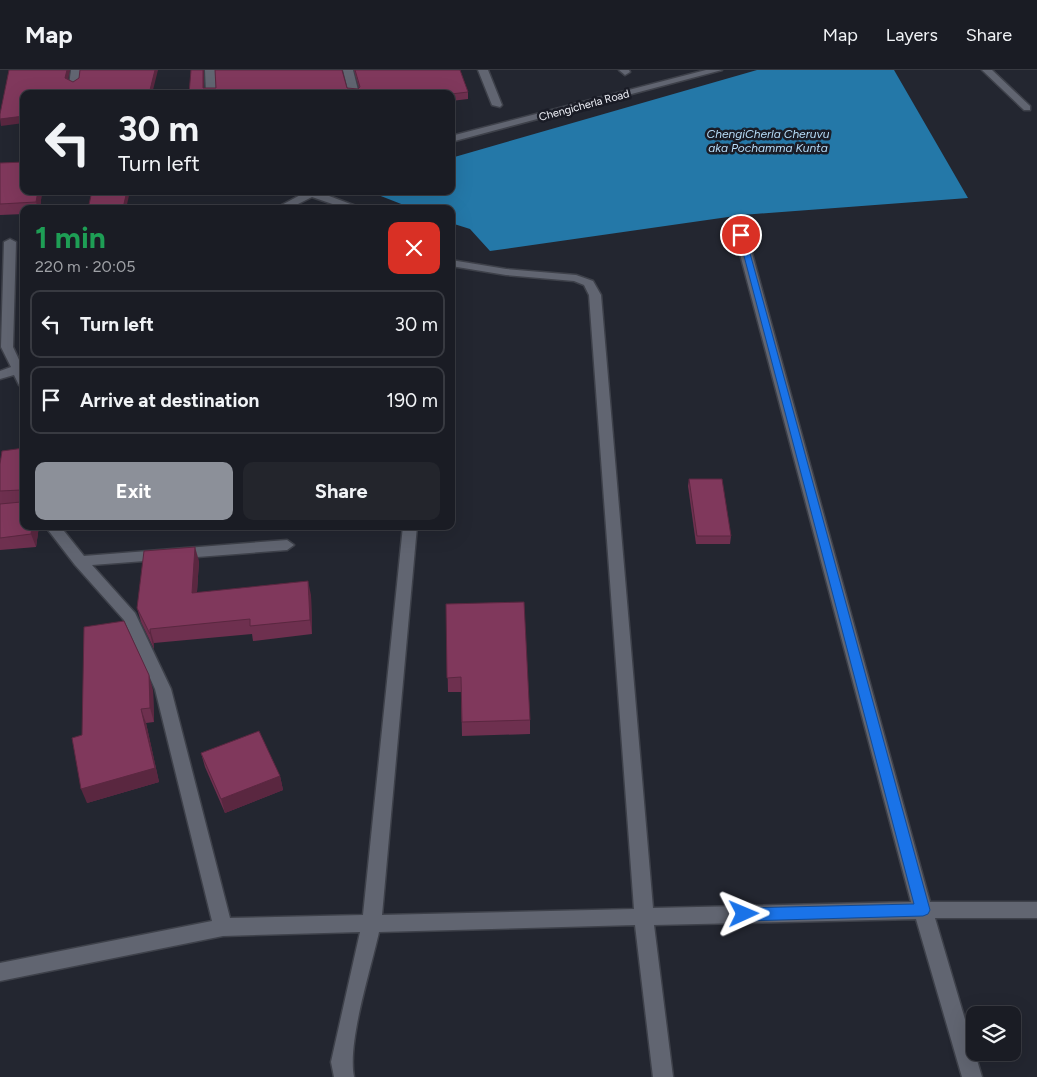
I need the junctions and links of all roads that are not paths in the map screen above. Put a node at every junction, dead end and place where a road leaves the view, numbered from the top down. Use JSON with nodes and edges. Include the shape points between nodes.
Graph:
{"nodes":[{"id":1,"x":76,"y":70,"type":"edge"},
{"id":2,"x":210,"y":70,"type":"edge"},
{"id":3,"x":348,"y":70,"type":"edge"},
{"id":4,"x":482,"y":70,"type":"edge"},
{"id":5,"x":717,"y":70,"type":"edge"},
{"id":6,"x":987,"y":70,"type":"edge"},
{"id":7,"x":74,"y":86,"type":"edge"},
{"id":8,"x":211,"y":90,"type":"edge"},
{"id":9,"x":353,"y":90,"type":"edge"},
{"id":10,"x":497,"y":105,"type":"dead end"},
{"id":11,"x":1027,"y":108,"type":"dead end"},
{"id":12,"x":455,"y":138,"type":"edge"},
{"id":13,"x":310,"y":195,"type":"edge"},
{"id":14,"x":320,"y":195,"type":"edge"},
{"id":15,"x":288,"y":205,"type":"edge"},
{"id":16,"x":348,"y":205,"type":"edge"},
{"id":17,"x":741,"y":235,"type":"dead end"},
{"id":18,"x":20,"y":241,"type":"edge"},
{"id":19,"x":5,"y":242,"type":"edge"},
{"id":20,"x":455,"y":264,"type":"edge"},
{"id":21,"x":20,"y":369,"type":"edge"},
{"id":22,"x":0,"y":375,"type":"edge"},
{"id":23,"x":55,"y":530,"type":"edge"},
{"id":24,"x":410,"y":530,"type":"edge"},
{"id":25,"x":287,"y":544,"type":"dead end"},
{"id":26,"x":80,"y":561,"type":"junction"},
{"id":27,"x":923,"y":910,"type":"junction"},
{"id":28,"x":1037,"y":910,"type":"edge"},
{"id":29,"x":644,"y":917,"type":"junction"},
{"id":30,"x":372,"y":923,"type":"junction"},
{"id":31,"x":223,"y":927,"type":"junction"},
{"id":32,"x":0,"y":972,"type":"edge"},
{"id":33,"x":344,"y":1077,"type":"edge"},
{"id":34,"x":663,"y":1077,"type":"edge"},
{"id":35,"x":972,"y":1077,"type":"edge"}],
"edges":[{"from":1,"to":7,"type":"street"},
{"from":2,"to":8,"type":"street"},
{"from":3,"to":9,"type":"street"},
{"from":4,"to":10,"type":"street"},
{"from":5,"to":12,"type":"street","name":"Chengicherla Road"},
{"from":6,"to":11,"type":"street"},
{"from":13,"to":15,"type":"street"},
{"from":14,"to":16,"type":"street"},
{"from":17,"to":27,"type":"street"},
{"from":18,"to":19,"type":"street"},
{"from":19,"to":21,"type":"street","via":[[7,347]]},
{"from":20,"to":29,"type":"street","via":[[576,278],[589,283],[595,295]]},
{"from":21,"to":22,"type":"street"},
{"from":23,"to":26,"type":"street"},
{"from":24,"to":30,"type":"street"},
{"from":25,"to":26,"type":"street"},
{"from":26,"to":31,"type":"street","via":[[130,617],[163,689]]},
{"from":27,"to":28,"type":"street"},
{"from":27,"to":29,"type":"street"},
{"from":27,"to":35,"type":"street"},
{"from":29,"to":30,"type":"street"},
{"from":29,"to":34,"type":"street"},
{"from":30,"to":31,"type":"street"},
{"from":30,"to":33,"type":"street","via":[[341,1062]]},
{"from":31,"to":32,"type":"street"}]}
